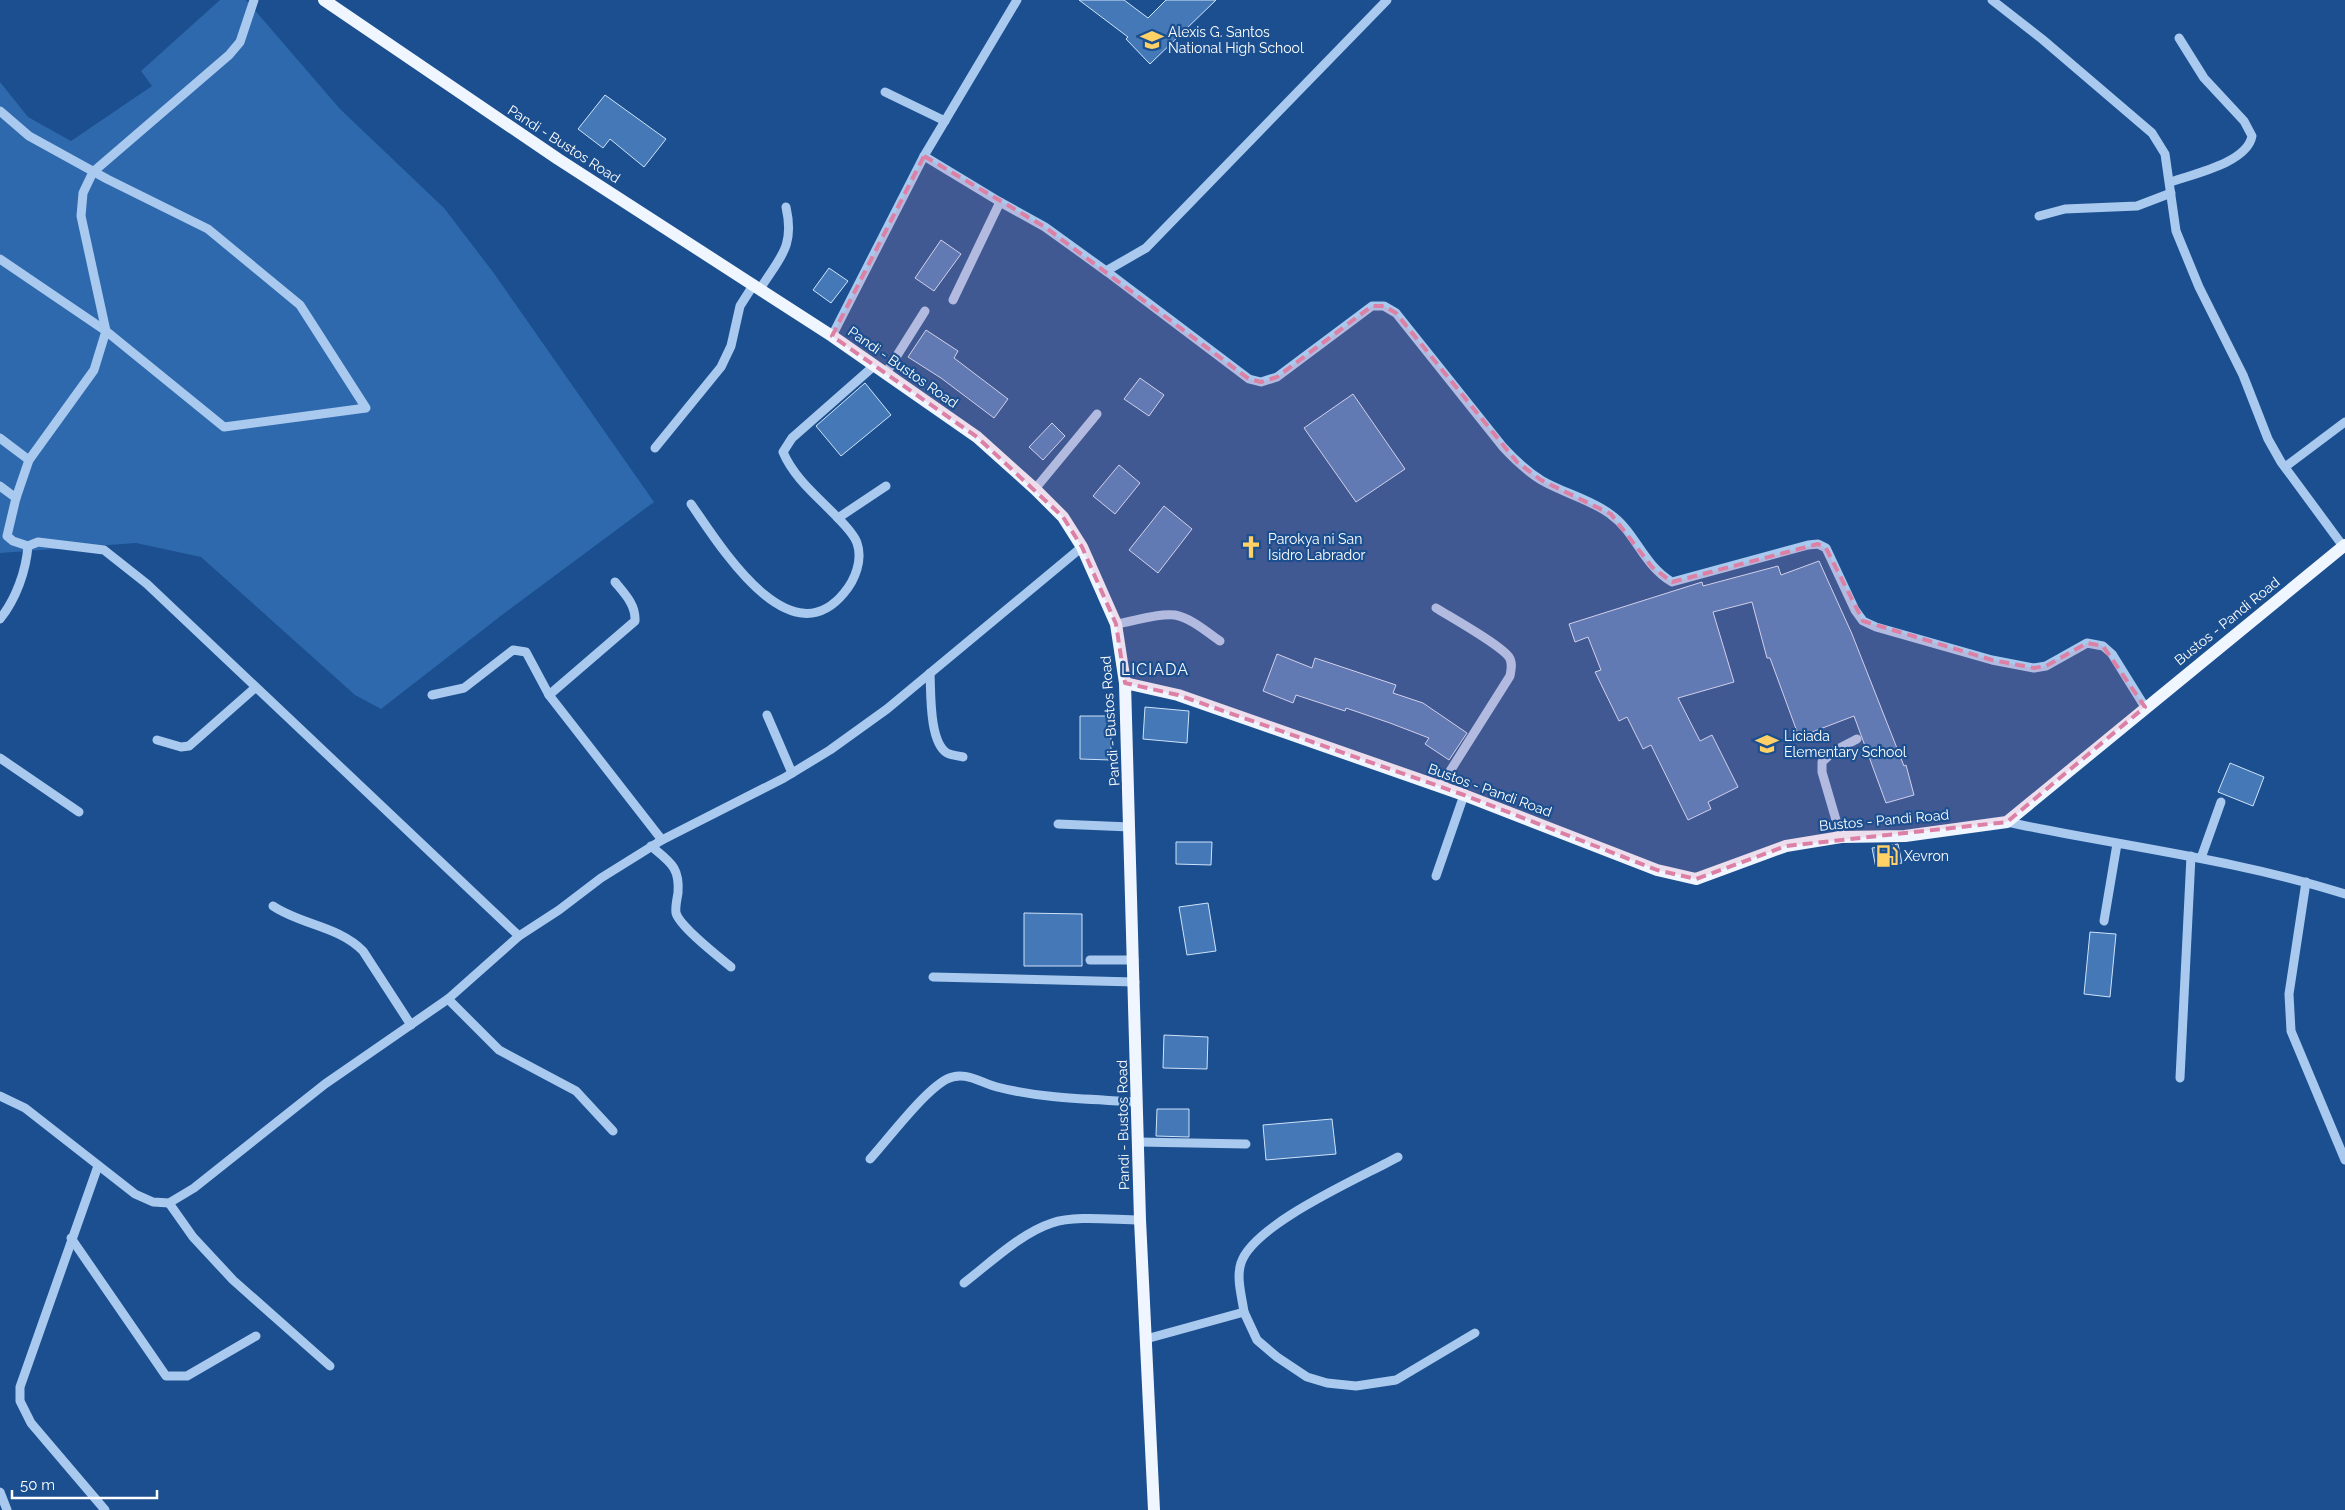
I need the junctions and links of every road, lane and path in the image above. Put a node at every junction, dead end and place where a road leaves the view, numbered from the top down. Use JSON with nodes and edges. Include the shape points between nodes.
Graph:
{"nodes":[{"id":1,"x":254,"y":0,"type":"edge"},
{"id":2,"x":324,"y":0,"type":"edge"},
{"id":3,"x":1016,"y":0,"type":"edge"},
{"id":4,"x":1387,"y":0,"type":"edge"},
{"id":5,"x":1992,"y":0,"type":"edge"},
{"id":6,"x":2179,"y":38,"type":"dead end"},
{"id":7,"x":885,"y":92,"type":"dead end"},
{"id":8,"x":0,"y":111,"type":"edge"},
{"id":9,"x":945,"y":121,"type":"junction"},
{"id":10,"x":924,"y":156,"type":"junction"},
{"id":11,"x":93,"y":172,"type":"junction"},
{"id":12,"x":2170,"y":182,"type":"junction"},
{"id":13,"x":2171,"y":194,"type":"junction"},
{"id":14,"x":1000,"y":202,"type":"junction"},
{"id":15,"x":786,"y":207,"type":"dead end"},
{"id":16,"x":2039,"y":216,"type":"dead end"},
{"id":17,"x":0,"y":259,"type":"edge"},
{"id":18,"x":1106,"y":271,"type":"junction"},
{"id":19,"x":757,"y":287,"type":"junction"},
{"id":20,"x":953,"y":300,"type":"dead end"},
{"id":21,"x":925,"y":311,"type":"dead end"},
{"id":22,"x":106,"y":332,"type":"junction"},
{"id":23,"x":832,"y":336,"type":"junction"},
{"id":24,"x":875,"y":365,"type":"junction"},
{"id":25,"x":886,"y":373,"type":"junction"},
{"id":26,"x":1097,"y":414,"type":"dead end"},
{"id":27,"x":2345,"y":422,"type":"edge"},
{"id":28,"x":0,"y":438,"type":"edge"},
{"id":29,"x":656,"y":448,"type":"dead end"},
{"id":30,"x":29,"y":460,"type":"junction"},
{"id":31,"x":2286,"y":467,"type":"junction"},
{"id":32,"x":0,"y":486,"type":"edge"},
{"id":33,"x":886,"y":486,"type":"dead end"},
{"id":34,"x":1035,"y":488,"type":"junction"},
{"id":35,"x":16,"y":498,"type":"junction"},
{"id":36,"x":691,"y":504,"type":"dead end"},
{"id":37,"x":838,"y":518,"type":"junction"},
{"id":38,"x":2344,"y":545,"type":"edge"},
{"id":39,"x":28,"y":546,"type":"junction"},
{"id":40,"x":1082,"y":547,"type":"junction"},
{"id":41,"x":616,"y":582,"type":"dead end"},
{"id":42,"x":1436,"y":608,"type":"dead end"},
{"id":43,"x":0,"y":619,"type":"edge"},
{"id":44,"x":1116,"y":624,"type":"junction"},
{"id":45,"x":1220,"y":641,"type":"dead end"},
{"id":46,"x":930,"y":673,"type":"junction"},
{"id":47,"x":1125,"y":683,"type":"junction"},
{"id":48,"x":255,"y":688,"type":"junction"},
{"id":49,"x":548,"y":694,"type":"junction"},
{"id":50,"x":432,"y":695,"type":"dead end"},
{"id":51,"x":2145,"y":707,"type":"junction"},
{"id":52,"x":767,"y":716,"type":"dead end"},
{"id":53,"x":1857,"y":739,"type":"dead end"},
{"id":54,"x":157,"y":740,"type":"dead end"},
{"id":55,"x":963,"y":757,"type":"dead end"},
{"id":56,"x":0,"y":758,"type":"edge"},
{"id":57,"x":792,"y":773,"type":"junction"},
{"id":58,"x":1440,"y":787,"type":"junction"},
{"id":59,"x":1464,"y":795,"type":"junction"},
{"id":60,"x":2221,"y":802,"type":"dead end"},
{"id":61,"x":79,"y":812,"type":"dead end"},
{"id":62,"x":2007,"y":822,"type":"junction"},
{"id":63,"x":1058,"y":824,"type":"dead end"},
{"id":64,"x":1130,"y":827,"type":"junction"},
{"id":65,"x":1841,"y":837,"type":"junction"},
{"id":66,"x":662,"y":840,"type":"junction"},
{"id":67,"x":2117,"y":844,"type":"junction"},
{"id":68,"x":651,"y":846,"type":"junction"},
{"id":69,"x":2191,"y":856,"type":"junction"},
{"id":70,"x":2201,"y":858,"type":"junction"},
{"id":71,"x":1436,"y":876,"type":"dead end"},
{"id":72,"x":2306,"y":882,"type":"junction"},
{"id":73,"x":2345,"y":894,"type":"edge"},
{"id":74,"x":273,"y":906,"type":"dead end"},
{"id":75,"x":2104,"y":921,"type":"dead end"},
{"id":76,"x":519,"y":936,"type":"junction"},
{"id":77,"x":1090,"y":960,"type":"dead end"},
{"id":78,"x":1134,"y":960,"type":"junction"},
{"id":79,"x":731,"y":967,"type":"dead end"},
{"id":80,"x":933,"y":977,"type":"dead end"},
{"id":81,"x":1134,"y":982,"type":"junction"},
{"id":82,"x":448,"y":1000,"type":"junction"},
{"id":83,"x":411,"y":1026,"type":"junction"},
{"id":84,"x":2180,"y":1078,"type":"dead end"},
{"id":85,"x":0,"y":1096,"type":"edge"},
{"id":86,"x":1137,"y":1102,"type":"junction"},
{"id":87,"x":613,"y":1131,"type":"dead end"},
{"id":88,"x":1138,"y":1142,"type":"junction"},
{"id":89,"x":1246,"y":1144,"type":"dead end"},
{"id":90,"x":1398,"y":1157,"type":"dead end"},
{"id":91,"x":870,"y":1159,"type":"dead end"},
{"id":92,"x":2345,"y":1160,"type":"edge"},
{"id":93,"x":98,"y":1166,"type":"junction"},
{"id":94,"x":169,"y":1203,"type":"junction"},
{"id":95,"x":1140,"y":1220,"type":"junction"},
{"id":96,"x":71,"y":1238,"type":"junction"},
{"id":97,"x":964,"y":1283,"type":"dead end"},
{"id":98,"x":1244,"y":1312,"type":"junction"},
{"id":99,"x":1475,"y":1333,"type":"dead end"},
{"id":100,"x":256,"y":1336,"type":"dead end"},
{"id":101,"x":1146,"y":1338,"type":"junction"},
{"id":102,"x":330,"y":1366,"type":"dead end"},
{"id":103,"x":0,"y":1492,"type":"edge"},
{"id":104,"x":6,"y":1510,"type":"edge"},
{"id":105,"x":105,"y":1510,"type":"edge"},
{"id":106,"x":1154,"y":1510,"type":"edge"}],
"edges":[{"from":1,"to":11,"type":"street","via":[[240,42],[229,55]]},
{"from":2,"to":19,"type":"main road","name":"Pandi - Bustos Road","via":[[558,160]]},
{"from":3,"to":9,"type":"street"},
{"from":4,"to":18,"type":"street","via":[[1146,248]]},
{"from":5,"to":12,"type":"street","via":[[2152,133],[2165,154]]},
{"from":6,"to":12,"type":"street","via":[[2204,78],[2244,121],[2252,136],[2250,145],[2242,153],[2212,169]]},
{"from":7,"to":9,"type":"street"},
{"from":8,"to":11,"type":"street","via":[[29,136]]},
{"from":9,"to":10,"type":"street"},
{"from":10,"to":14,"type":"street"},
{"from":10,"to":23,"type":"street"},
{"from":11,"to":22,"type":"street","via":[[83,193],[81,216]]},
{"from":11,"to":22,"type":"street","via":[[208,230],[300,305],[366,408],[224,427]]},
{"from":12,"to":13,"type":"street"},
{"from":13,"to":16,"type":"street","via":[[2137,206],[2065,209]]},
{"from":13,"to":31,"type":"street","via":[[2176,232],[2198,287],[2243,375],[2268,439]]},
{"from":14,"to":18,"type":"street","via":[[1045,227]]},
{"from":14,"to":20,"type":"street"},
{"from":15,"to":19,"type":"street","via":[[788,242]]},
{"from":17,"to":22,"type":"street"},
{"from":18,"to":51,"type":"street","via":[[1249,379],[1261,382],[1277,378],[1372,306],[1384,306],[1396,313],[1517,462],[1541,480],[1611,514],[1652,567],[1672,582],[1818,544],[1826,548],[1863,621],[1992,660],[2034,668],[2046,666],[2087,643],[2103,646],[2112,654]]},
{"from":19,"to":23,"type":"main road","name":"Pandi - Bustos Road"},
{"from":19,"to":29,"type":"street","via":[[740,306],[731,346],[721,367]]},
{"from":21,"to":25,"type":"street"},
{"from":22,"to":30,"type":"street","via":[[94,370]]},
{"from":23,"to":24,"type":"main road","name":"Pandi - Bustos Road"},
{"from":24,"to":25,"type":"main road","name":"Pandi - Bustos Road"},
{"from":24,"to":37,"type":"street","via":[[792,438],[783,452],[790,468]]},
{"from":25,"to":34,"type":"main road","name":"Pandi - Bustos Road","via":[[977,437]]},
{"from":26,"to":34,"type":"street"},
{"from":27,"to":31,"type":"street"},
{"from":28,"to":30,"type":"street"},
{"from":30,"to":35,"type":"street"},
{"from":31,"to":38,"type":"street"},
{"from":32,"to":35,"type":"street"},
{"from":33,"to":37,"type":"street"},
{"from":34,"to":40,"type":"main road","name":"Pandi - Bustos Road","via":[[1063,517]]},
{"from":35,"to":39,"type":"street","via":[[7,536]]},
{"from":36,"to":37,"type":"street","via":[[754,588],[776,603],[798,612],[816,614],[836,602],[850,585],[860,562],[857,543]]},
{"from":38,"to":51,"type":"main road","name":"Bustos - Pandi Road"},
{"from":39,"to":43,"type":"street","via":[[27,560],[11,605]]},
{"from":39,"to":48,"type":"street","via":[[38,542],[104,550],[147,584]]},
{"from":40,"to":44,"type":"main road","name":"Pandi - Bustos Road"},
{"from":40,"to":46,"type":"street"},
{"from":41,"to":49,"type":"street","via":[[636,612],[635,621]]},
{"from":42,"to":58,"type":"street","via":[[1498,648],[1509,658],[1512,666],[1510,676]]},
{"from":44,"to":45,"type":"street","via":[[1176,615]]},
{"from":44,"to":47,"type":"main road","name":"Pandi - Bustos Road"},
{"from":46,"to":55,"type":"street","via":[[935,735],[947,753]]},
{"from":46,"to":57,"type":"street","via":[[887,709]]},
{"from":47,"to":58,"type":"main road","name":"Bustos - Pandi Road","via":[[1178,695]]},
{"from":47,"to":64,"type":"main road","name":"Pandi - Bustos Road"},
{"from":48,"to":54,"type":"street","via":[[189,746]]},
{"from":48,"to":76,"type":"street"},
{"from":49,"to":50,"type":"street","via":[[526,652],[513,650],[464,688]]},
{"from":49,"to":66,"type":"street"},
{"from":51,"to":62,"type":"main road","name":"Bustos - Pandi Road"},
{"from":52,"to":57,"type":"street"},
{"from":53,"to":65,"type":"street","via":[[1834,751],[1822,762]]},
{"from":56,"to":61,"type":"street"},
{"from":57,"to":66,"type":"street"},
{"from":58,"to":59,"type":"main road","name":"Bustos - Pandi Road"},
{"from":59,"to":65,"type":"main road","name":"Bustos - Pandi Road","via":[[1657,870],[1696,879],[1786,846]]},
{"from":59,"to":71,"type":"street"},
{"from":60,"to":70,"type":"street"},
{"from":62,"to":65,"type":"main road","name":"Bustos - Pandi Road","via":[[1905,836]]},
{"from":62,"to":67,"type":"street"},
{"from":63,"to":64,"type":"street"},
{"from":64,"to":78,"type":"main road","name":"Pandi - Bustos Road"},
{"from":66,"to":68,"type":"street"},
{"from":67,"to":69,"type":"street"},
{"from":67,"to":75,"type":"street"},
{"from":68,"to":76,"type":"street"},
{"from":68,"to":79,"type":"street","via":[[678,873],[676,913],[695,936]]},
{"from":69,"to":70,"type":"street"},
{"from":69,"to":84,"type":"street"},
{"from":70,"to":72,"type":"street"},
{"from":72,"to":73,"type":"street"},
{"from":72,"to":92,"type":"street","via":[[2289,994],[2291,1031]]},
{"from":74,"to":83,"type":"street","via":[[352,940],[363,951]]},
{"from":76,"to":82,"type":"street"},
{"from":77,"to":78,"type":"street"},
{"from":78,"to":81,"type":"main road","name":"Pandi - Bustos Road"},
{"from":80,"to":81,"type":"street"},
{"from":81,"to":86,"type":"main road","name":"Pandi - Bustos Road"},
{"from":82,"to":83,"type":"street"},
{"from":82,"to":87,"type":"street","via":[[499,1050],[576,1091]]},
{"from":83,"to":94,"type":"street","via":[[325,1084],[194,1188]]},
{"from":85,"to":93,"type":"street","via":[[25,1108]]},
{"from":86,"to":88,"type":"main road","name":"Pandi - Bustos Road"},
{"from":86,"to":91,"type":"street","via":[[1029,1094],[995,1087],[965,1075],[948,1078],[930,1091]]},
{"from":88,"to":89,"type":"street"},
{"from":88,"to":95,"type":"main road","name":"Pandi - Bustos Road"},
{"from":90,"to":98,"type":"street","via":[[1283,1219],[1258,1237],[1241,1262]]},
{"from":93,"to":94,"type":"street","via":[[135,1194],[152,1202]]},
{"from":93,"to":96,"type":"street"},
{"from":94,"to":102,"type":"street","via":[[193,1237],[232,1280]]},
{"from":95,"to":97,"type":"street","via":[[1053,1222],[1034,1230]]},
{"from":95,"to":101,"type":"main road","name":"Pandi - Bustos Road"},
{"from":96,"to":100,"type":"street","via":[[166,1376],[187,1376]]},
{"from":96,"to":105,"type":"street","via":[[20,1387],[20,1401],[30,1423]]},
{"from":98,"to":99,"type":"street","via":[[1257,1340],[1307,1377],[1356,1386],[1396,1380]]},
{"from":98,"to":101,"type":"street"},
{"from":101,"to":106,"type":"main road","name":"Pandi - Bustos Road"},
{"from":103,"to":104,"type":"street"}]}
